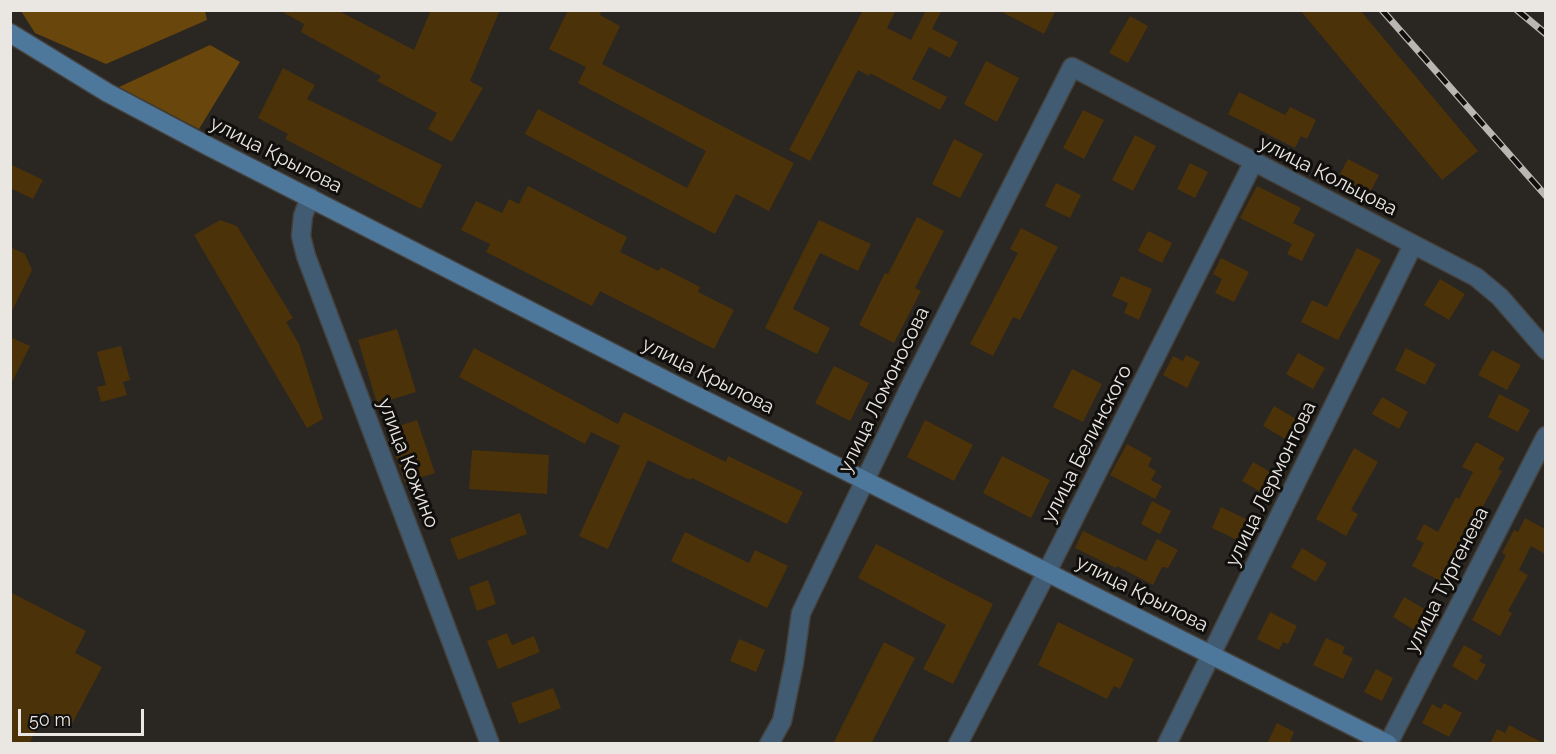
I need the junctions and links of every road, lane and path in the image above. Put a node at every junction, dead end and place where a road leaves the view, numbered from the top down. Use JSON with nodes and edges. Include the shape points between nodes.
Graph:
{"nodes":[{"id":1,"x":12,"y":33,"type":"edge"},
{"id":2,"x":1072,"y":67,"type":"joint"},
{"id":3,"x":1253,"y":163,"type":"junction"},
{"id":4,"x":310,"y":197,"type":"junction"},
{"id":5,"x":1413,"y":244,"type":"junction"},
{"id":6,"x":1545,"y":350,"type":"edge"},
{"id":7,"x":1545,"y":436,"type":"edge"},
{"id":8,"x":865,"y":480,"type":"junction"},
{"id":9,"x":1047,"y":572,"type":"junction"},
{"id":10,"x":1212,"y":655,"type":"junction"},
{"id":11,"x":490,"y":744,"type":"edge"},
{"id":12,"x":769,"y":744,"type":"edge"},
{"id":13,"x":958,"y":744,"type":"edge"},
{"id":14,"x":1167,"y":744,"type":"edge"},
{"id":15,"x":1388,"y":744,"type":"edge"}],
"edges":[{"from":1,"to":4,"type":"main road","name":"улица Крылова","via":[[108,93]]},
{"from":2,"to":3,"type":"street","name":"улица Кольцова"},
{"from":2,"to":8,"type":"street","name":"улица Ломоносова"},
{"from":3,"to":5,"type":"street","name":"улица Кольцова"},
{"from":3,"to":9,"type":"street","name":"улица Белинского"},
{"from":4,"to":8,"type":"main road","name":"улица Крылова"},
{"from":4,"to":11,"type":"street","name":"улица Кожино","via":[[302,226],[306,256]]},
{"from":5,"to":6,"type":"street","name":"улица Кольцова","via":[[1476,277],[1500,297]]},
{"from":5,"to":10,"type":"street","name":"улица Лермонтова"},
{"from":7,"to":15,"type":"street","name":"улица Тургенева"},
{"from":8,"to":9,"type":"main road","name":"улица Крылова"},
{"from":8,"to":12,"type":"street","name":"улица Ломоносова","via":[[801,613],[782,721]]},
{"from":9,"to":10,"type":"main road","name":"улица Крылова"},
{"from":9,"to":13,"type":"street","name":"улица Белинского"},
{"from":10,"to":14,"type":"street","name":"улица Лермонтова"},
{"from":10,"to":15,"type":"main road","name":"улица Крылова"}]}
